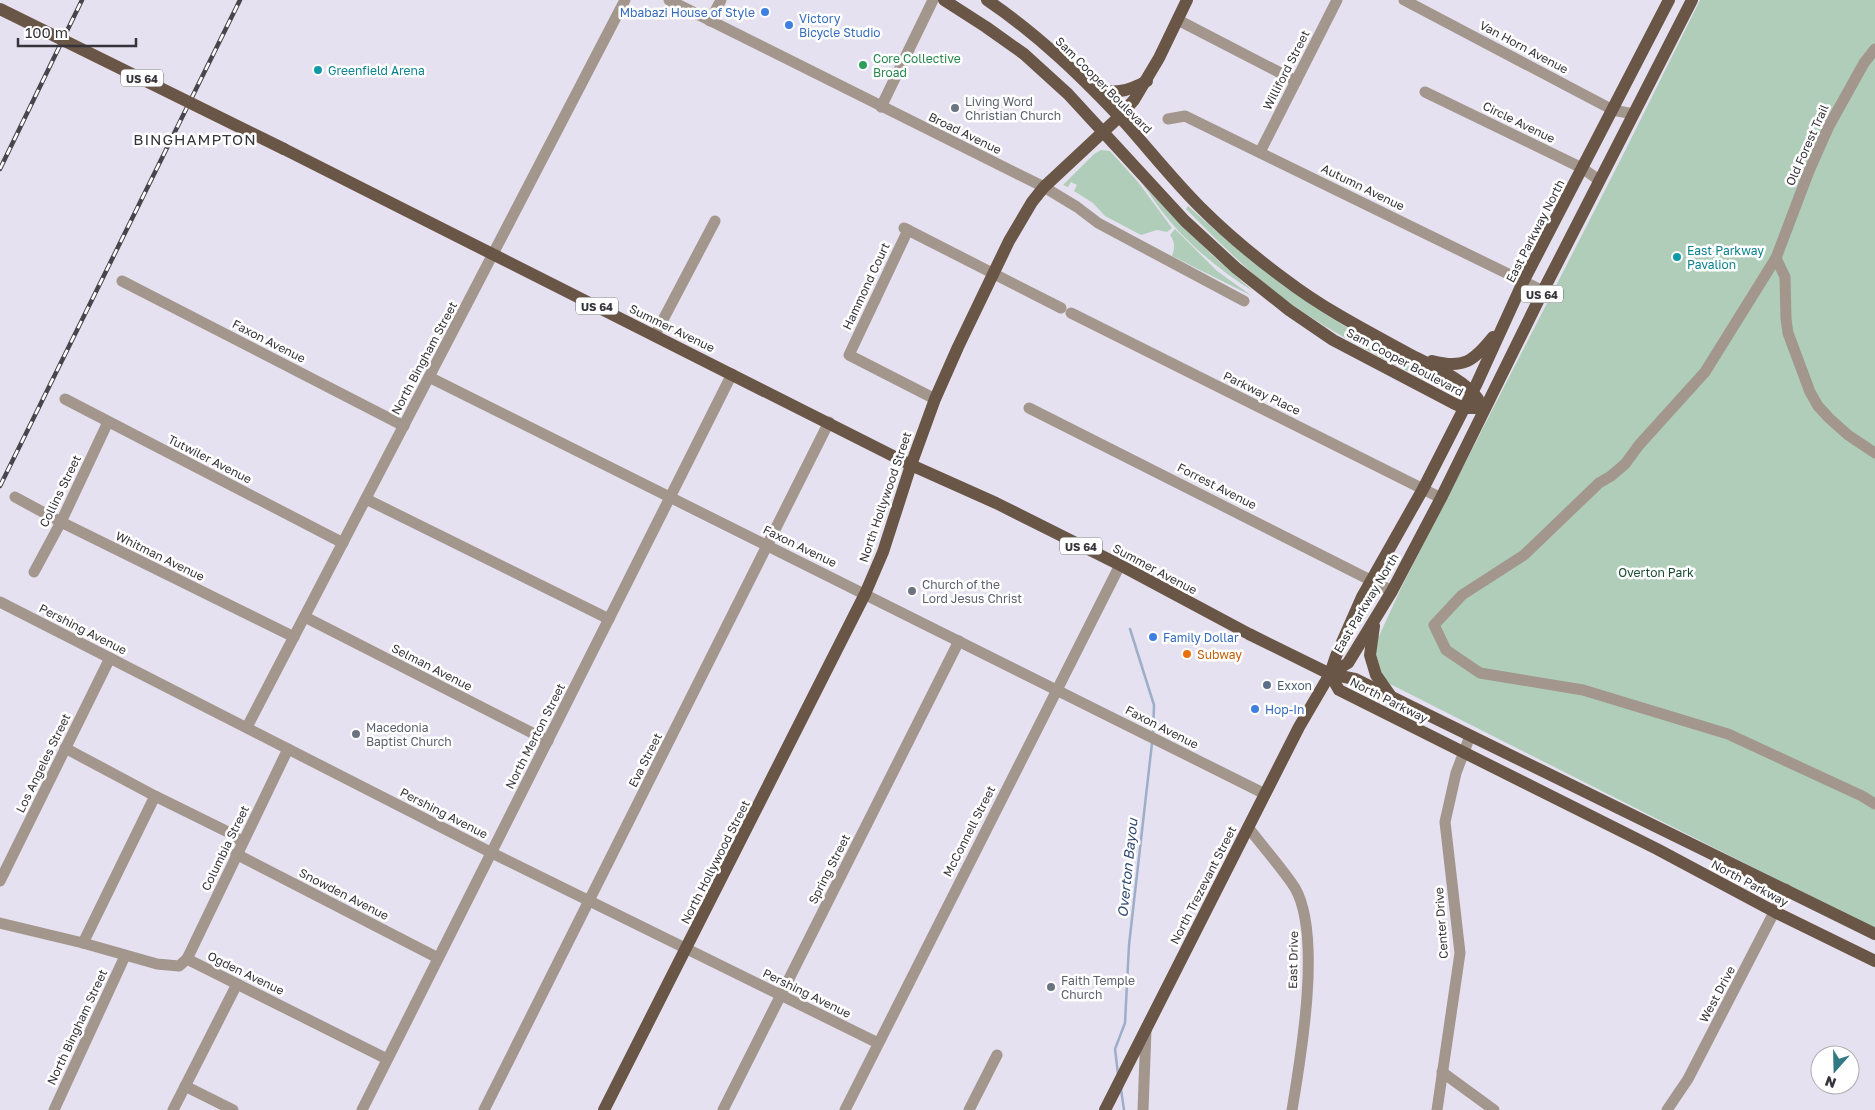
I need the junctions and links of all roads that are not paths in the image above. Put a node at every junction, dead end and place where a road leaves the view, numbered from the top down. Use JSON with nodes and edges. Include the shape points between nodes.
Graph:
{"nodes":[{"id":1,"x":625,"y":0,"type":"edge"},
{"id":2,"x":669,"y":0,"type":"edge"},
{"id":3,"x":721,"y":0,"type":"edge"},
{"id":4,"x":933,"y":0,"type":"edge"},
{"id":5,"x":944,"y":0,"type":"edge"},
{"id":6,"x":987,"y":0,"type":"edge"},
{"id":7,"x":1187,"y":0,"type":"edge"},
{"id":8,"x":1337,"y":0,"type":"edge"},
{"id":9,"x":1404,"y":0,"type":"edge"},
{"id":10,"x":1669,"y":0,"type":"edge"},
{"id":11,"x":1691,"y":0,"type":"edge"},
{"id":12,"x":0,"y":9,"type":"edge"},
{"id":13,"x":1178,"y":20,"type":"junction"},
{"id":14,"x":710,"y":21,"type":"junction"},
{"id":15,"x":1875,"y":49,"type":"edge"},
{"id":16,"x":1084,"y":81,"type":"junction"},
{"id":17,"x":1147,"y":81,"type":"junction"},
{"id":18,"x":1296,"y":81,"type":"junction"},
{"id":19,"x":1425,"y":92,"type":"dead end"},
{"id":20,"x":881,"y":107,"type":"junction"},
{"id":21,"x":1614,"y":110,"type":"junction"},
{"id":22,"x":1633,"y":114,"type":"junction"},
{"id":23,"x":1119,"y":117,"type":"junction"},
{"id":24,"x":1168,"y":119,"type":"dead end"},
{"id":25,"x":1104,"y":132,"type":"junction"},
{"id":26,"x":1260,"y":152,"type":"junction"},
{"id":27,"x":1582,"y":168,"type":"junction"},
{"id":28,"x":1599,"y":180,"type":"junction"},
{"id":29,"x":1044,"y":187,"type":"junction"},
{"id":30,"x":715,"y":221,"type":"dead end"},
{"id":31,"x":906,"y":229,"type":"joint"},
{"id":32,"x":494,"y":254,"type":"junction"},
{"id":33,"x":1776,"y":258,"type":"junction"},
{"id":34,"x":994,"y":272,"type":"junction"},
{"id":35,"x":122,"y":281,"type":"dead end"},
{"id":36,"x":1523,"y":282,"type":"junction"},
{"id":37,"x":1543,"y":291,"type":"junction"},
{"id":38,"x":1244,"y":301,"type":"dead end"},
{"id":39,"x":1504,"y":324,"type":"junction"},
{"id":40,"x":655,"y":335,"type":"junction"},
{"id":41,"x":1414,"y":357,"type":"junction"},
{"id":42,"x":732,"y":374,"type":"junction"},
{"id":43,"x":430,"y":378,"type":"junction"},
{"id":44,"x":1473,"y":392,"type":"junction"},
{"id":45,"x":65,"y":399,"type":"dead end"},
{"id":46,"x":935,"y":399,"type":"junction"},
{"id":47,"x":1029,"y":408,"type":"dead end"},
{"id":48,"x":1464,"y":408,"type":"junction"},
{"id":49,"x":1485,"y":408,"type":"junction"},
{"id":50,"x":108,"y":422,"type":"junction"},
{"id":51,"x":829,"y":422,"type":"junction"},
{"id":52,"x":404,"y":426,"type":"junction"},
{"id":53,"x":1875,"y":453,"type":"edge"},
{"id":54,"x":911,"y":465,"type":"junction"},
{"id":55,"x":1422,"y":489,"type":"junction"},
{"id":56,"x":670,"y":496,"type":"junction"},
{"id":57,"x":16,"y":497,"type":"dead end"},
{"id":58,"x":1441,"y":498,"type":"junction"},
{"id":59,"x":366,"y":499,"type":"junction"},
{"id":60,"x":61,"y":522,"type":"junction"},
{"id":61,"x":343,"y":543,"type":"junction"},
{"id":62,"x":768,"y":546,"type":"junction"},
{"id":63,"x":1120,"y":565,"type":"junction"},
{"id":64,"x":34,"y":572,"type":"dead end"},
{"id":65,"x":1372,"y":580,"type":"junction"},
{"id":66,"x":1392,"y":590,"type":"junction"},
{"id":67,"x":865,"y":594,"type":"junction"},
{"id":68,"x":0,"y":602,"type":"edge"},
{"id":69,"x":305,"y":617,"type":"junction"},
{"id":70,"x":609,"y":619,"type":"junction"},
{"id":71,"x":1375,"y":619,"type":"junction"},
{"id":72,"x":294,"y":637,"type":"junction"},
{"id":73,"x":959,"y":641,"type":"junction"},
{"id":74,"x":110,"y":658,"type":"junction"},
{"id":75,"x":1330,"y":674,"type":"junction"},
{"id":76,"x":1056,"y":689,"type":"junction"},
{"id":77,"x":1392,"y":697,"type":"junction"},
{"id":78,"x":247,"y":727,"type":"junction"},
{"id":79,"x":1470,"y":736,"type":"junction"},
{"id":80,"x":548,"y":741,"type":"junction"},
{"id":81,"x":65,"y":748,"type":"junction"},
{"id":82,"x":288,"y":748,"type":"junction"},
{"id":83,"x":1463,"y":752,"type":"junction"},
{"id":84,"x":1265,"y":794,"type":"junction"},
{"id":85,"x":155,"y":796,"type":"junction"},
{"id":86,"x":1875,"y":804,"type":"edge"},
{"id":87,"x":1248,"y":828,"type":"junction"},
{"id":88,"x":242,"y":842,"type":"junction"},
{"id":89,"x":492,"y":853,"type":"junction"},
{"id":90,"x":236,"y":854,"type":"junction"},
{"id":91,"x":0,"y":880,"type":"edge"},
{"id":92,"x":1786,"y":889,"type":"junction"},
{"id":93,"x":589,"y":901,"type":"junction"},
{"id":94,"x":1775,"y":912,"type":"junction"},
{"id":95,"x":0,"y":923,"type":"edge"},
{"id":96,"x":1875,"y":934,"type":"edge"},
{"id":97,"x":83,"y":943,"type":"junction"},
{"id":98,"x":686,"y":949,"type":"junction"},
{"id":99,"x":125,"y":956,"type":"junction"},
{"id":100,"x":438,"y":958,"type":"junction"},
{"id":101,"x":187,"y":959,"type":"junction"},
{"id":102,"x":1875,"y":961,"type":"edge"},
{"id":103,"x":237,"y":984,"type":"junction"},
{"id":104,"x":781,"y":995,"type":"junction"},
{"id":105,"x":1146,"y":1030,"type":"junction"},
{"id":106,"x":878,"y":1043,"type":"junction"},
{"id":107,"x":997,"y":1055,"type":"dead end"},
{"id":108,"x":388,"y":1059,"type":"junction"},
{"id":109,"x":1442,"y":1072,"type":"junction"},
{"id":110,"x":185,"y":1086,"type":"junction"},
{"id":111,"x":54,"y":1110,"type":"edge"},
{"id":112,"x":173,"y":1110,"type":"edge"},
{"id":113,"x":233,"y":1110,"type":"edge"},
{"id":114,"x":362,"y":1110,"type":"edge"},
{"id":115,"x":484,"y":1110,"type":"edge"},
{"id":116,"x":604,"y":1110,"type":"edge"},
{"id":117,"x":723,"y":1110,"type":"edge"},
{"id":118,"x":845,"y":1110,"type":"edge"},
{"id":119,"x":969,"y":1110,"type":"edge"},
{"id":120,"x":1105,"y":1110,"type":"edge"},
{"id":121,"x":1143,"y":1110,"type":"edge"},
{"id":122,"x":1292,"y":1110,"type":"edge"},
{"id":123,"x":1437,"y":1110,"type":"edge"},
{"id":124,"x":1494,"y":1110,"type":"edge"},
{"id":125,"x":1667,"y":1110,"type":"edge"}],
"edges":[{"from":1,"to":32,"type":"street","name":"North Bingham Street"},
{"from":2,"to":14,"type":"street","name":"Broad Avenue"},
{"from":3,"to":14,"type":"street"},
{"from":4,"to":20,"type":"street"},
{"from":5,"to":25,"type":"main road","name":"Sam Cooper Boulevard","via":[[1024,54]]},
{"from":6,"to":16,"type":"main road","name":"Sam Cooper Boulevard","via":[[1014,18]]},
{"from":7,"to":13,"type":"main road","name":"North Hollywood Street"},
{"from":8,"to":18,"type":"street","name":"Williford Street"},
{"from":9,"to":21,"type":"street","name":"Van Horn Avenue"},
{"from":10,"to":21,"type":"main road","name":"East Parkway North","number":"US 64"},
{"from":11,"to":22,"type":"main road","name":"East Parkway North","number":"US 64"},
{"from":12,"to":32,"type":"main road","name":"Summer Avenue","number":"US 64","bridge":true},
{"from":13,"to":17,"type":"main road","name":"North Hollywood Street"},
{"from":13,"to":18,"type":"street"},
{"from":14,"to":20,"type":"street","name":"Broad Avenue"},
{"from":15,"to":33,"type":"street","name":"Old Forest Trail","via":[[1829,126]]},
{"from":16,"to":17,"type":"main road","via":[[1115,92]]},
{"from":16,"to":23,"type":"main road","name":"Sam Cooper Boulevard"},
{"from":17,"to":23,"type":"main road","name":"North Hollywood Street"},
{"from":18,"to":26,"type":"street","name":"Williford Street"},
{"from":19,"to":27,"type":"street","name":"Circle Avenue"},
{"from":20,"to":29,"type":"street","name":"Broad Avenue"},
{"from":21,"to":22,"type":"street","name":"Van Horn Avenue"},
{"from":21,"to":27,"type":"main road","name":"East Parkway North","number":"US 64"},
{"from":22,"to":28,"type":"main road","name":"East Parkway North","number":"US 64"},
{"from":23,"to":25,"type":"main road","name":"North Hollywood Street"},
{"from":23,"to":41,"type":"main road","name":"Sam Cooper Boulevard","via":[[1200,206],[1274,271],[1323,305]]},
{"from":24,"to":26,"type":"street","name":"Autumn Avenue","via":[[1185,116]]},
{"from":25,"to":29,"type":"main road","name":"North Hollywood Street"},
{"from":25,"to":48,"type":"main road","name":"Sam Cooper Boulevard","via":[[1185,221],[1236,268],[1289,310],[1333,340]]},
{"from":26,"to":36,"type":"street","name":"Autumn Avenue"},
{"from":27,"to":28,"type":"street","name":"Circle Avenue"},
{"from":27,"to":36,"type":"main road","name":"East Parkway North","number":"US 64"},
{"from":28,"to":37,"type":"main road","name":"East Parkway North","number":"US 64"},
{"from":29,"to":34,"type":"main road","name":"North Hollywood Street","via":[[1009,241]]},
{"from":29,"to":38,"type":"street","name":"Broad Avenue","via":[[1098,223]]},
{"from":30,"to":40,"type":"street"},
{"from":31,"to":34,"type":"street","name":"Parkway Place"},
{"from":31,"to":46,"type":"street","name":"Hammond Court","via":[[849,355]]},
{"from":32,"to":40,"type":"main road","name":"Summer Avenue","number":"US 64"},
{"from":32,"to":43,"type":"street","name":"North Bingham Street"},
{"from":33,"to":53,"type":"street","via":[[1784,277],[1788,333],[1810,392],[1829,418]]},
{"from":33,"to":86,"type":"street","name":"Old Forest Trail","via":[[1705,372],[1625,464],[1599,483],[1524,555],[1462,595],[1434,625],[1446,650],[1480,673],[1583,690],[1728,734]]},
{"from":34,"to":46,"type":"main road","name":"North Hollywood Street"},
{"from":34,"to":55,"type":"street","name":"Parkway Place"},
{"from":35,"to":52,"type":"street","name":"Faxon Avenue"},
{"from":36,"to":37,"type":"street","name":"Autumn Avenue"},
{"from":36,"to":39,"type":"main road","name":"East Parkway North","number":"US 64"},
{"from":37,"to":49,"type":"main road","name":"East Parkway North","number":"US 64"},
{"from":39,"to":41,"type":"main road","via":[[1483,350],[1462,364],[1448,365]]},
{"from":39,"to":44,"type":"main road","name":"East Parkway North","number":"US 64"},
{"from":40,"to":42,"type":"main road","name":"Summer Avenue","number":"US 64"},
{"from":41,"to":44,"type":"main road","name":"Sam Cooper Boulevard"},
{"from":42,"to":51,"type":"main road","name":"Summer Avenue","number":"US 64"},
{"from":42,"to":56,"type":"street","name":"North Merton Street"},
{"from":43,"to":52,"type":"street","name":"North Bingham Street"},
{"from":43,"to":56,"type":"street","name":"Faxon Avenue"},
{"from":44,"to":48,"type":"main road","name":"East Parkway North","number":"US 64"},
{"from":44,"to":49,"type":"main road","name":"Sam Cooper Boulevard"},
{"from":45,"to":50,"type":"street","name":"Tutwiler Avenue"},
{"from":46,"to":54,"type":"main road","name":"North Hollywood Street"},
{"from":47,"to":65,"type":"street","name":"Forrest Avenue"},
{"from":48,"to":49,"type":"main road","name":"Sam Cooper Boulevard"},
{"from":48,"to":55,"type":"main road","name":"East Parkway North","number":"US 64"},
{"from":49,"to":58,"type":"main road","name":"East Parkway North","number":"US 64"},
{"from":50,"to":60,"type":"street","name":"Collins Street"},
{"from":50,"to":61,"type":"street","name":"Tutwiler Avenue"},
{"from":51,"to":54,"type":"main road","name":"Summer Avenue","number":"US 64"},
{"from":51,"to":62,"type":"street","name":"Eva Street"},
{"from":52,"to":59,"type":"street","name":"North Bingham Street"},
{"from":54,"to":63,"type":"main road","name":"Summer Avenue","number":"US 64"},
{"from":54,"to":67,"type":"main road","name":"North Hollywood Street","via":[[885,546]]},
{"from":55,"to":58,"type":"street","name":"Parkway Place"},
{"from":55,"to":65,"type":"main road","name":"East Parkway North","number":"US 64"},
{"from":56,"to":62,"type":"street","name":"Faxon Avenue"},
{"from":56,"to":70,"type":"street","name":"North Merton Street"},
{"from":57,"to":60,"type":"street","name":"Whitman Avenue"},
{"from":58,"to":66,"type":"main road","name":"East Parkway North","number":"US 64"},
{"from":59,"to":61,"type":"street","name":"North Bingham Street"},
{"from":59,"to":70,"type":"street"},
{"from":60,"to":64,"type":"street","name":"Collins Street"},
{"from":60,"to":72,"type":"street","name":"Whitman Avenue"},
{"from":61,"to":69,"type":"street","name":"North Bingham Street"},
{"from":62,"to":67,"type":"street","name":"Faxon Avenue"},
{"from":62,"to":93,"type":"street","name":"Eva Street"},
{"from":63,"to":75,"type":"main road","name":"Summer Avenue","number":"US 64"},
{"from":63,"to":76,"type":"street","name":"McConnell Street"},
{"from":65,"to":66,"type":"street","name":"Forrest Avenue"},
{"from":65,"to":75,"type":"main road","name":"East Parkway North","number":"US 64"},
{"from":66,"to":71,"type":"main road","name":"East Parkway North","number":"US 64"},
{"from":67,"to":73,"type":"street","name":"Faxon Avenue"},
{"from":67,"to":98,"type":"main road","name":"North Hollywood Street"},
{"from":68,"to":74,"type":"street","name":"Pershing Avenue"},
{"from":69,"to":72,"type":"street","name":"North Bingham Street"},
{"from":69,"to":80,"type":"street","name":"Selman Avenue"},
{"from":70,"to":80,"type":"street","name":"North Merton Street"},
{"from":71,"to":75,"type":"main road","name":"East Parkway North","number":"US 64","via":[[1348,663]]},
{"from":71,"to":77,"type":"main road","via":[[1370,655],[1376,675]]},
{"from":72,"to":78,"type":"street","name":"North Bingham Street"},
{"from":73,"to":76,"type":"street","name":"Faxon Avenue"},
{"from":73,"to":104,"type":"street","name":"Spring Street"},
{"from":74,"to":78,"type":"street","name":"Pershing Avenue"},
{"from":74,"to":81,"type":"street","name":"Los Angeles Street"},
{"from":75,"to":77,"type":"main road","name":"North Parkway","via":[[1354,679]]},
{"from":75,"to":83,"type":"main road","name":"North Parkway","via":[[1339,690]]},
{"from":75,"to":84,"type":"main road","name":"North Trezevant Street"},
{"from":76,"to":84,"type":"street","name":"Faxon Avenue"},
{"from":76,"to":106,"type":"street","name":"McConnell Street"},
{"from":77,"to":79,"type":"main road","name":"North Parkway"},
{"from":78,"to":82,"type":"street","name":"Pershing Avenue"},
{"from":79,"to":83,"type":"street","name":"Center Drive"},
{"from":79,"to":92,"type":"main road","name":"North Parkway"},
{"from":80,"to":89,"type":"street","name":"North Merton Street"},
{"from":81,"to":85,"type":"street"},
{"from":81,"to":91,"type":"street","name":"Los Angeles Street"},
{"from":82,"to":88,"type":"street","name":"Columbia Street"},
{"from":82,"to":89,"type":"street","name":"Pershing Avenue"},
{"from":83,"to":94,"type":"main road","name":"North Parkway"},
{"from":83,"to":109,"type":"street","name":"Center Drive","via":[[1445,822],[1460,953]]},
{"from":84,"to":87,"type":"main road","name":"North Trezevant Street"},
{"from":85,"to":88,"type":"street"},
{"from":85,"to":97,"type":"street"},
{"from":87,"to":105,"type":"main road","name":"North Trezevant Street"},
{"from":87,"to":122,"type":"street","name":"East Drive","via":[[1295,888],[1307,922],[1308,978]]},
{"from":88,"to":90,"type":"street","name":"Columbia Street"},
{"from":89,"to":93,"type":"street","name":"Pershing Avenue"},
{"from":89,"to":100,"type":"street","name":"North Merton Street"},
{"from":90,"to":100,"type":"street","name":"Snowden Avenue"},
{"from":90,"to":101,"type":"street","name":"Columbia Street"},
{"from":92,"to":94,"type":"street","name":"West Drive"},
{"from":92,"to":96,"type":"main road","name":"North Parkway"},
{"from":93,"to":98,"type":"street","name":"Pershing Avenue"},
{"from":93,"to":115,"type":"street","name":"Eva Street"},
{"from":94,"to":102,"type":"main road","name":"North Parkway"},
{"from":94,"to":125,"type":"street","name":"West Drive","via":[[1688,1079]]},
{"from":95,"to":97,"type":"street"},
{"from":97,"to":99,"type":"street"},
{"from":98,"to":104,"type":"street","name":"Pershing Avenue"},
{"from":98,"to":116,"type":"main road","name":"North Hollywood Street"},
{"from":99,"to":101,"type":"street","via":[[179,966]]},
{"from":99,"to":111,"type":"street","name":"North Bingham Street"},
{"from":100,"to":108,"type":"street","name":"North Merton Street"},
{"from":101,"to":103,"type":"street","name":"Ogden Avenue"},
{"from":103,"to":108,"type":"street","name":"Ogden Avenue"},
{"from":103,"to":110,"type":"street"},
{"from":104,"to":106,"type":"street","name":"Pershing Avenue"},
{"from":104,"to":117,"type":"street","name":"Spring Street"},
{"from":105,"to":120,"type":"main road","name":"North Trezevant Street"},
{"from":105,"to":121,"type":"street"},
{"from":106,"to":118,"type":"street","name":"McConnell Street"},
{"from":107,"to":119,"type":"street"},
{"from":108,"to":114,"type":"street","name":"North Merton Street"},
{"from":109,"to":123,"type":"street","name":"Center Drive"},
{"from":109,"to":124,"type":"street"},
{"from":110,"to":112,"type":"street"},
{"from":110,"to":113,"type":"street"}]}
